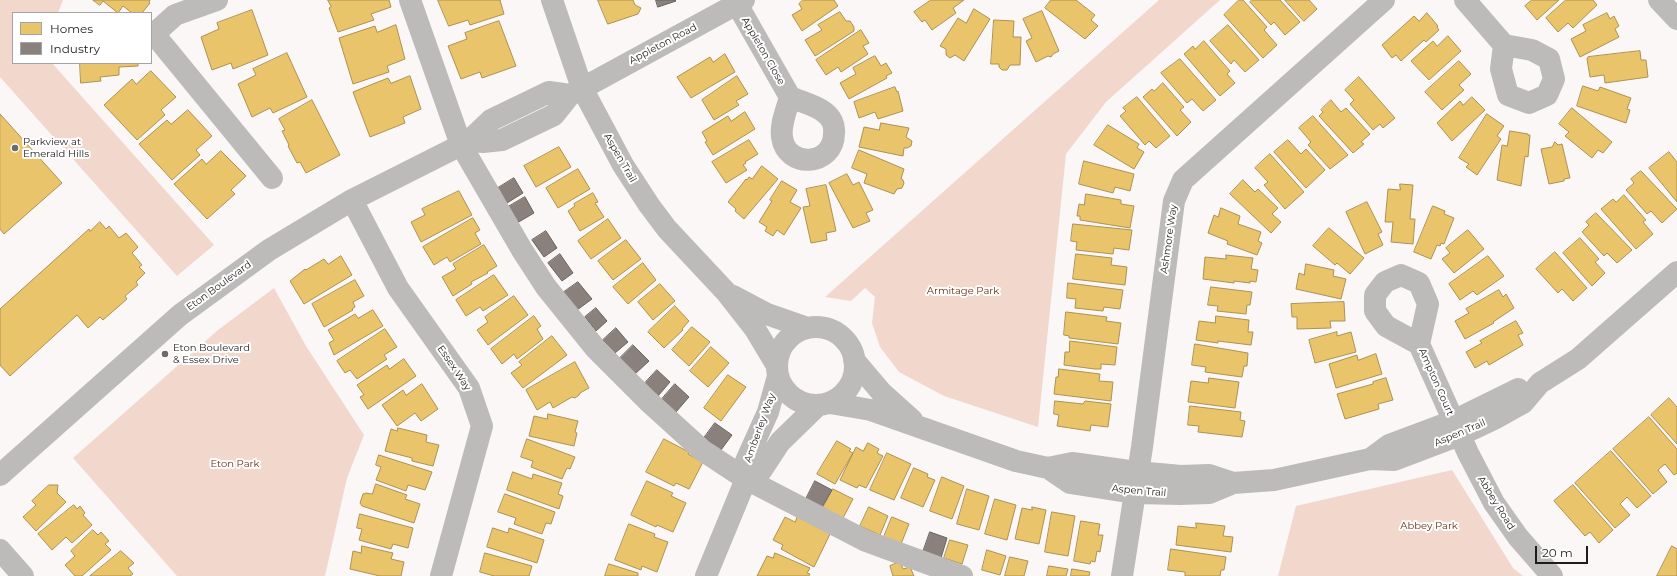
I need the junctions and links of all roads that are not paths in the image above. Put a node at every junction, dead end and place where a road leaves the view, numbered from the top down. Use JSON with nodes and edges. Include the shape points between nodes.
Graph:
{"nodes":[{"id":1,"x":217,"y":0,"type":"edge"},
{"id":2,"x":410,"y":0,"type":"edge"},
{"id":3,"x":552,"y":0,"type":"edge"},
{"id":4,"x":1384,"y":0,"type":"edge"},
{"id":5,"x":1465,"y":0,"type":"edge"},
{"id":6,"x":1659,"y":0,"type":"edge"},
{"id":7,"x":740,"y":2,"type":"edge"},
{"id":8,"x":708,"y":9,"type":"edge"},
{"id":9,"x":1677,"y":19,"type":"edge"},
{"id":10,"x":1504,"y":45,"type":"dead end"},
{"id":11,"x":576,"y":92,"type":"junction"},
{"id":12,"x":790,"y":97,"type":"dead end"},
{"id":13,"x":465,"y":142,"type":"junction"},
{"id":14,"x":272,"y":178,"type":"dead end"},
{"id":15,"x":352,"y":200,"type":"junction"},
{"id":16,"x":1677,"y":272,"type":"edge"},
{"id":17,"x":726,"y":292,"type":"junction"},
{"id":18,"x":807,"y":328,"type":"junction"},
{"id":19,"x":1419,"y":344,"type":"dead end"},
{"id":20,"x":854,"y":360,"type":"junction"},
{"id":21,"x":777,"y":370,"type":"junction"},
{"id":22,"x":823,"y":404,"type":"junction"},
{"id":23,"x":920,"y":427,"type":"junction"},
{"id":24,"x":1456,"y":428,"type":"junction"},
{"id":25,"x":0,"y":475,"type":"edge"},
{"id":26,"x":746,"y":480,"type":"junction"},
{"id":27,"x":1136,"y":482,"type":"junction"},
{"id":28,"x":0,"y":550,"type":"edge"},
{"id":29,"x":23,"y":576,"type":"edge"},
{"id":30,"x":441,"y":576,"type":"edge"},
{"id":31,"x":706,"y":576,"type":"edge"},
{"id":32,"x":962,"y":576,"type":"edge"},
{"id":33,"x":1122,"y":576,"type":"edge"},
{"id":34,"x":1552,"y":576,"type":"edge"}],
"edges":[{"from":1,"to":14,"type":"street","via":[[175,15],[154,34]]},
{"from":2,"to":13,"type":"street"},
{"from":3,"to":11,"type":"street","name":"Aspen Trail"},
{"from":4,"to":27,"type":"street","name":"Ashmore Way","via":[[1183,180],[1174,201]]},
{"from":5,"to":10,"type":"street"},
{"from":6,"to":9,"type":"street"},
{"from":7,"to":8,"type":"street","name":"Appleton Road"},
{"from":7,"to":12,"type":"street","name":"Appleton Close"},
{"from":8,"to":11,"type":"street","name":"Appleton Road"},
{"from":11,"to":13,"type":"street","name":"Eton Boulevard","via":[[548,92],[491,120]]},
{"from":11,"to":17,"type":"street","name":"Aspen Trail","via":[[649,205],[687,252]]},
{"from":13,"to":15,"type":"street","name":"Eton Boulevard"},
{"from":13,"to":26,"type":"street","via":[[522,250],[546,287],[596,349],[702,450]]},
{"from":15,"to":25,"type":"street","name":"Eton Boulevard","via":[[269,250],[180,315]]},
{"from":15,"to":30,"type":"street","name":"Essex Way","via":[[398,288],[469,388],[482,426]]},
{"from":16,"to":24,"type":"street","name":"Aspen Trail","via":[[1578,359],[1540,383],[1516,390]]},
{"from":17,"to":18,"type":"street","name":"Aspen Trail","via":[[767,314]]},
{"from":17,"to":21,"type":"street","name":"Aspen Trail","via":[[755,329]]},
{"from":18,"to":20,"type":"street","name":"Aspen Trail","via":[[820,327],[832,330],[850,347]]},
{"from":18,"to":21,"type":"street","via":[[795,332],[786,341],[779,351]]},
{"from":19,"to":24,"type":"street","name":"Ampton Court"},
{"from":20,"to":22,"type":"street","name":"Aspen Trail","via":[[850,386],[841,396]]},
{"from":20,"to":23,"type":"street","name":"Aspen Trail","via":[[882,393]]},
{"from":21,"to":22,"type":"street","name":"Aspen Trail","via":[[782,388],[792,398],[804,404]]},
{"from":21,"to":26,"type":"street","name":"Amberley Way","via":[[768,412],[746,461]]},
{"from":22,"to":23,"type":"street","name":"Aspen Trail","via":[[871,410]]},
{"from":22,"to":26,"type":"street","name":"Amberley Way","via":[[780,442],[761,471]]},
{"from":23,"to":27,"type":"street","name":"Aspen Trail","via":[[1016,461],[1048,468],[1072,463]]},
{"from":24,"to":27,"type":"street","name":"Aspen Trail","via":[[1389,445],[1370,459],[1274,480],[1233,483],[1209,475]]},
{"from":24,"to":34,"type":"street","name":"Abbey Road","via":[[1494,503],[1518,537]]},
{"from":26,"to":31,"type":"street","name":"Amberley Way"},
{"from":26,"to":32,"type":"street","via":[[866,541]]},
{"from":27,"to":33,"type":"street","name":"Ashmore Way"},
{"from":28,"to":29,"type":"street"}]}
